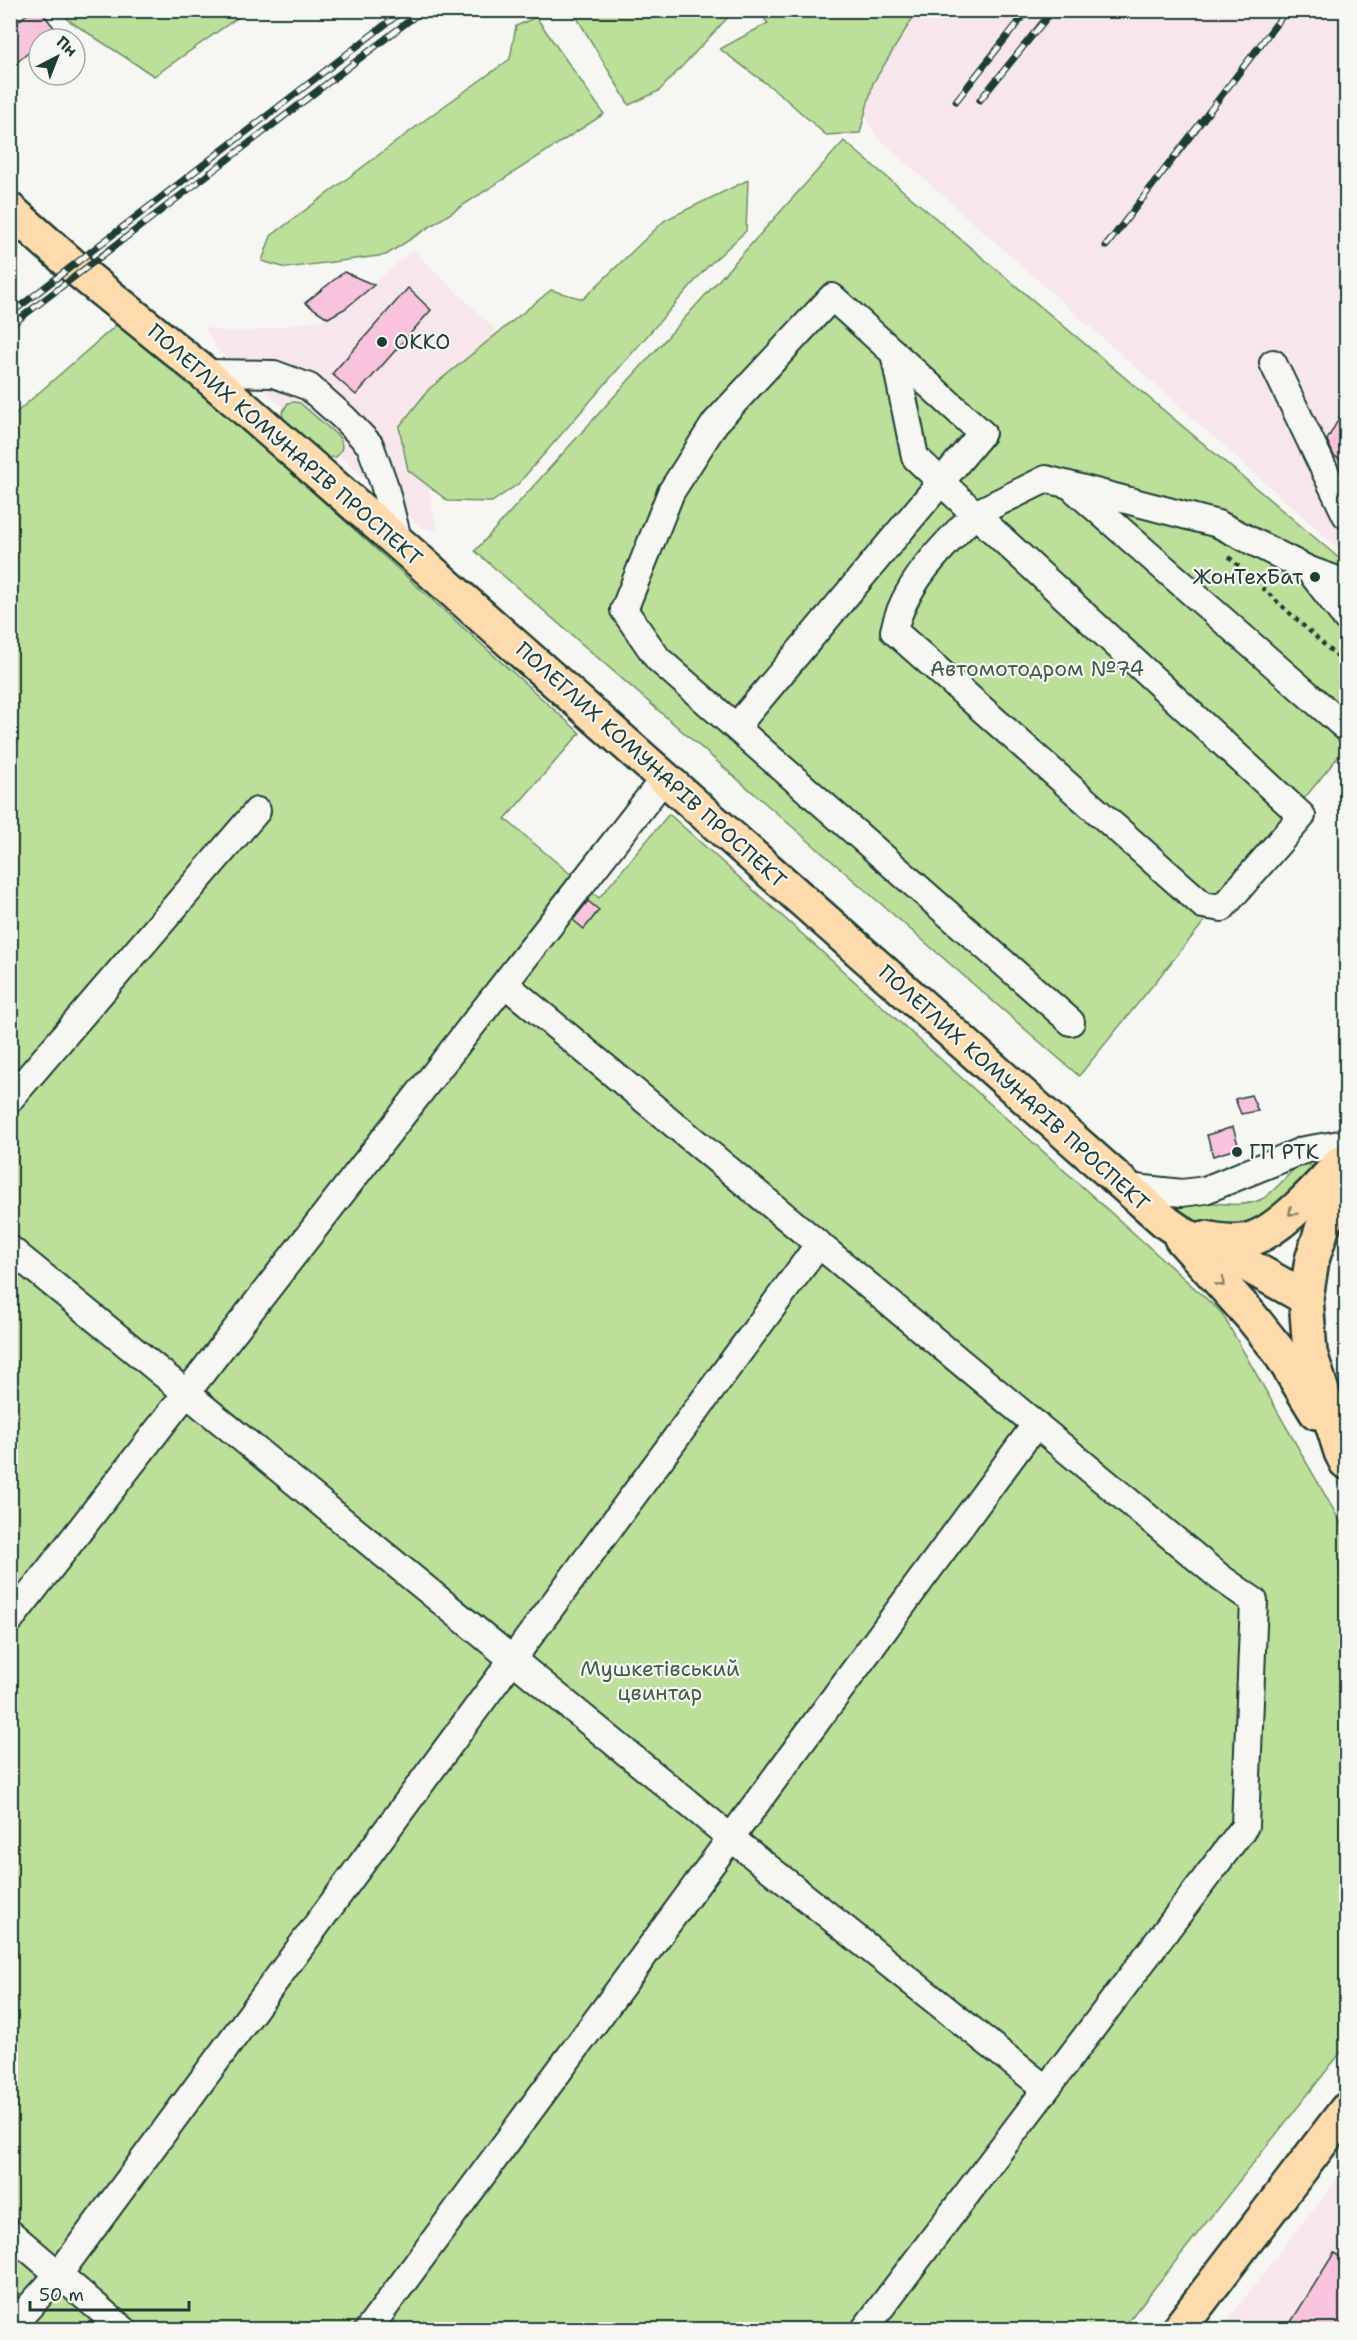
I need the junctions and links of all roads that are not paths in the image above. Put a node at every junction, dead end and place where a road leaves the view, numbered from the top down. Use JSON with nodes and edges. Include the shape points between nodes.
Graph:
{"nodes":[{"id":1,"x":10,"y":210,"type":"edge"},
{"id":2,"x":894,"y":352,"type":"junction"},
{"id":3,"x":1273,"y":363,"type":"dead end"},
{"id":4,"x":204,"y":373,"type":"junction"},
{"id":5,"x":941,"y":482,"type":"junction"},
{"id":6,"x":1070,"y":485,"type":"junction"},
{"id":7,"x":975,"y":514,"type":"junction"},
{"id":8,"x":1347,"y":515,"type":"edge"},
{"id":9,"x":399,"y":543,"type":"junction"},
{"id":10,"x":1309,"y":570,"type":"junction"},
{"id":11,"x":1347,"y":583,"type":"edge"},
{"id":12,"x":1347,"y":618,"type":"edge"},
{"id":13,"x":736,"y":727,"type":"junction"},
{"id":14,"x":1347,"y":728,"type":"edge"},
{"id":15,"x":665,"y":777,"type":"junction"},
{"id":16,"x":257,"y":811,"type":"dead end"},
{"id":17,"x":505,"y":984,"type":"junction"},
{"id":18,"x":1071,"y":1022,"type":"dead end"},
{"id":19,"x":10,"y":1099,"type":"edge"},
{"id":20,"x":1347,"y":1143,"type":"edge"},
{"id":21,"x":1347,"y":1154,"type":"edge"},
{"id":22,"x":1347,"y":1166,"type":"edge"},
{"id":23,"x":1126,"y":1187,"type":"junction"},
{"id":24,"x":1167,"y":1224,"type":"junction"},
{"id":25,"x":819,"y":1244,"type":"junction"},
{"id":26,"x":10,"y":1249,"type":"edge"},
{"id":27,"x":1306,"y":1298,"type":"junction"},
{"id":28,"x":186,"y":1393,"type":"junction"},
{"id":29,"x":1036,"y":1424,"type":"junction"},
{"id":30,"x":1344,"y":1457,"type":"edge"},
{"id":31,"x":10,"y":1620,"type":"edge"},
{"id":32,"x":512,"y":1660,"type":"junction"},
{"id":33,"x":731,"y":1838,"type":"junction"},
{"id":34,"x":1046,"y":2089,"type":"junction"},
{"id":35,"x":1347,"y":2110,"type":"edge"},
{"id":36,"x":10,"y":2233,"type":"edge"},
{"id":37,"x":59,"y":2274,"type":"junction"},
{"id":38,"x":10,"y":2328,"type":"edge"},
{"id":39,"x":124,"y":2330,"type":"edge"},
{"id":40,"x":369,"y":2330,"type":"edge"},
{"id":41,"x":864,"y":2330,"type":"edge"},
{"id":42,"x":1178,"y":2330,"type":"edge"}],
"edges":[{"from":1,"to":4,"type":"main road","name":"ПОЛЕГЛИХ КОМУНАРІВ ПРОСПЕКТ"},
{"from":2,"to":5,"type":"lane","via":[[915,457]]},
{"from":2,"to":5,"type":"lane","via":[[982,433]]},
{"from":2,"to":13,"type":"lane","via":[[832,297],[715,423],[671,492],[624,610],[658,659]]},
{"from":3,"to":8,"type":"lane"},
{"from":4,"to":9,"type":"main road","name":"ПОЛЕГЛИХ КОМУНАРІВ ПРОСПЕКТ"},
{"from":4,"to":9,"type":"lane","via":[[274,374],[309,387],[327,402],[370,445]]},
{"from":5,"to":7,"type":"lane"},
{"from":5,"to":13,"type":"lane"},
{"from":6,"to":7,"type":"lane","via":[[1046,479]]},
{"from":6,"to":10,"type":"lane","via":[[1218,524]]},
{"from":6,"to":14,"type":"lane"},
{"from":7,"to":7,"type":"lane","via":[[938,550],[898,610],[894,631],[1203,905],[1222,908],[1302,816]]},
{"from":9,"to":15,"type":"main road","name":"ПОЛЕГЛИХ КОМУНАРІВ ПРОСПЕКТ"},
{"from":10,"to":11,"type":"lane"},
{"from":10,"to":12,"type":"lane"},
{"from":13,"to":18,"type":"lane"},
{"from":15,"to":17,"type":"lane"},
{"from":15,"to":23,"type":"main road","name":"ПОЛЕГЛИХ КОМУНАРІВ ПРОСПЕКТ"},
{"from":16,"to":19,"type":"lane"},
{"from":17,"to":25,"type":"lane"},
{"from":17,"to":28,"type":"lane"},
{"from":20,"to":23,"type":"lane","via":[[1304,1150],[1205,1190],[1182,1193]]},
{"from":21,"to":24,"type":"main road","one_way":true,"via":[[1322,1184],[1259,1237],[1216,1240]]},
{"from":22,"to":27,"type":"main road","via":[[1312,1260]]},
{"from":23,"to":24,"type":"main road","name":"ПОЛЕГЛИХ КОМУНАРІВ ПРОСПЕКТ"},
{"from":24,"to":27,"type":"main road","name":"ПОЛЕГЛИХ КОМУНАРІВ ПРОСПЕКТ"},
{"from":24,"to":30,"type":"main road","one_way":true,"via":[[1278,1350]]},
{"from":25,"to":29,"type":"lane"},
{"from":25,"to":32,"type":"lane"},
{"from":26,"to":28,"type":"lane"},
{"from":27,"to":30,"type":"main road","via":[[1310,1353]]},
{"from":28,"to":31,"type":"lane"},
{"from":28,"to":32,"type":"lane"},
{"from":29,"to":33,"type":"lane"},
{"from":29,"to":34,"type":"lane","via":[[1254,1601],[1245,1826]]},
{"from":32,"to":33,"type":"lane"},
{"from":32,"to":37,"type":"lane"},
{"from":33,"to":34,"type":"lane"},
{"from":33,"to":40,"type":"lane"},
{"from":34,"to":41,"type":"lane"},
{"from":35,"to":42,"type":"main road"},
{"from":36,"to":37,"type":"lane"},
{"from":37,"to":38,"type":"lane"},
{"from":37,"to":39,"type":"lane"}]}
